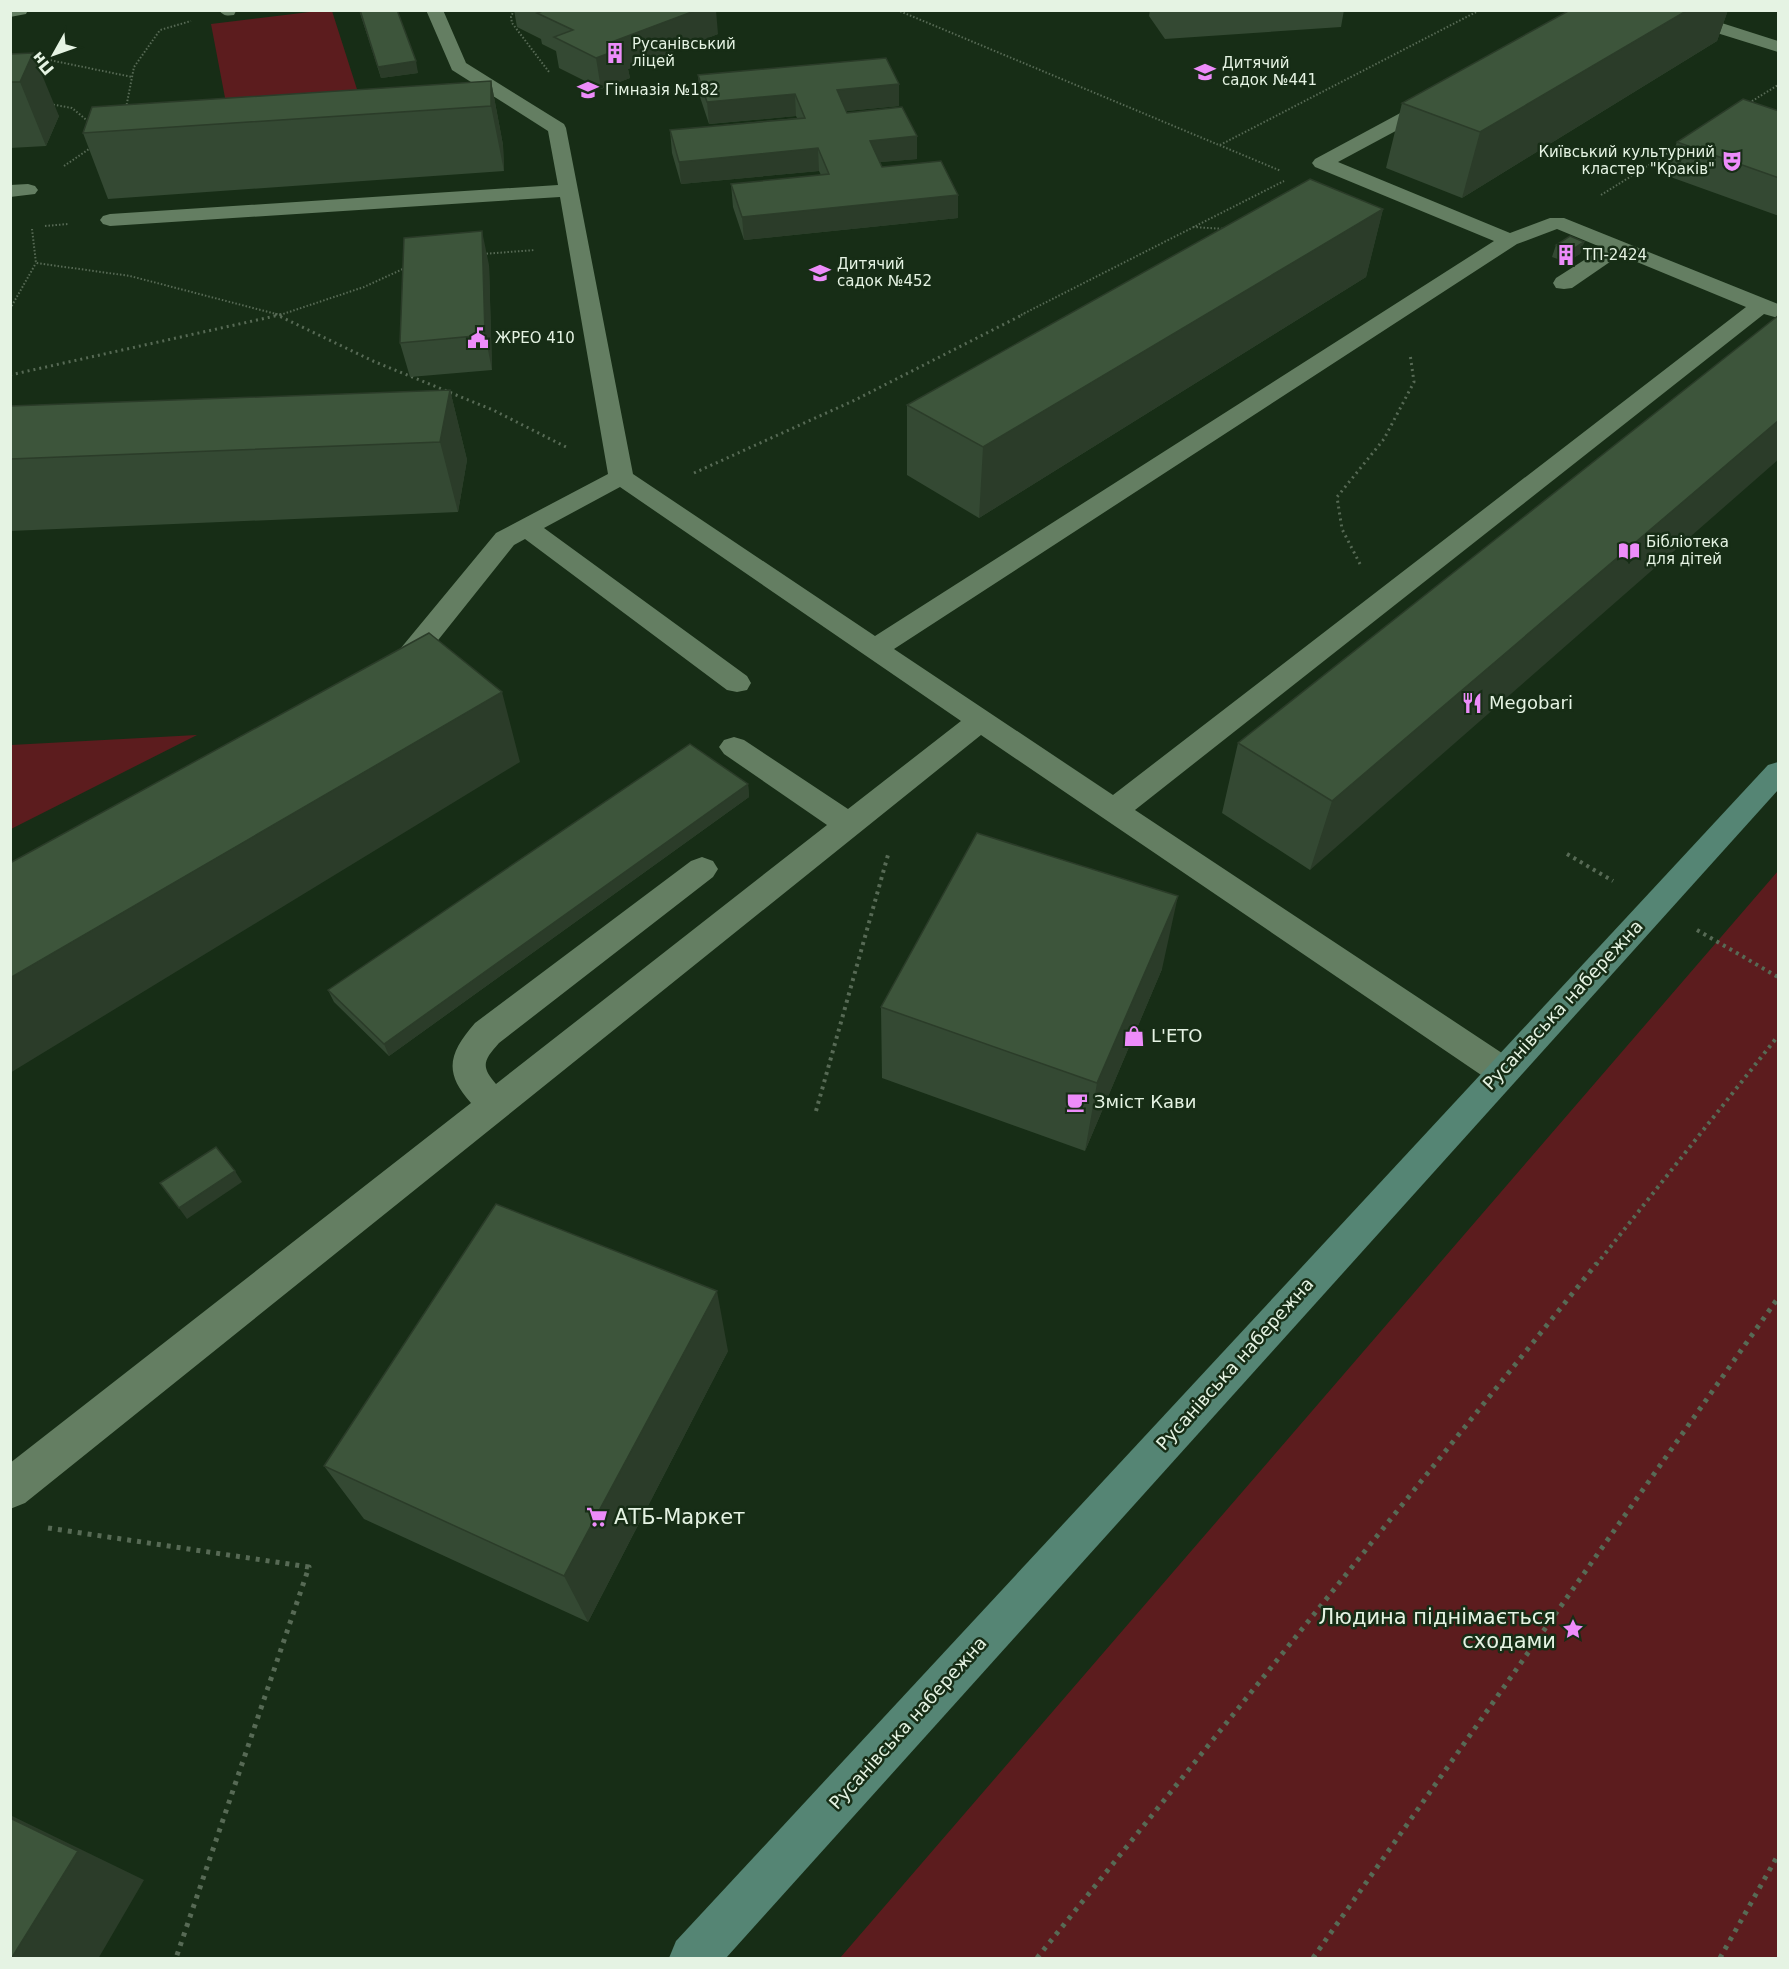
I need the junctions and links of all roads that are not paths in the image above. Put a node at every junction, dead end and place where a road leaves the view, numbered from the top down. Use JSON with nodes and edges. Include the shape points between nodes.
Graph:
{"nodes":[{"id":1,"x":20,"y":10,"type":"edge"},
{"id":2,"x":434,"y":10,"type":"edge"},
{"id":3,"x":1662,"y":10,"type":"edge"},
{"id":4,"x":10,"y":12,"type":"edge"},
{"id":5,"x":1779,"y":47,"type":"edge"},
{"id":6,"x":1457,"y":90,"type":"edge"},
{"id":7,"x":569,"y":190,"type":"junction"},
{"id":8,"x":110,"y":220,"type":"dead end"},
{"id":9,"x":1510,"y":240,"type":"junction"},
{"id":10,"x":1619,"y":247,"type":"junction"},
{"id":11,"x":1564,"y":283,"type":"dead end"},
{"id":12,"x":1770,"y":309,"type":"edge"},
{"id":13,"x":621,"y":477,"type":"junction"},
{"id":14,"x":526,"y":527,"type":"junction"},
{"id":15,"x":874,"y":649,"type":"junction"},
{"id":16,"x":382,"y":682,"type":"edge"},
{"id":17,"x":737,"y":683,"type":"dead end"},
{"id":18,"x":980,"y":721,"type":"junction"},
{"id":19,"x":734,"y":747,"type":"dead end"},
{"id":20,"x":1779,"y":772,"type":"edge"},
{"id":21,"x":1113,"y":811,"type":"junction"},
{"id":22,"x":849,"y":825,"type":"junction"},
{"id":23,"x":702,"y":869,"type":"dead end"},
{"id":24,"x":1502,"y":1071,"type":"junction"},
{"id":25,"x":495,"y":1105,"type":"junction"},
{"id":26,"x":10,"y":1489,"type":"edge"},
{"id":27,"x":693,"y":1959,"type":"edge"}],
"edges":[{"from":1,"to":4,"type":"lane"},
{"from":2,"to":7,"type":"lane","via":[[458,66],[557,128]]},
{"from":3,"to":5,"type":"lane"},
{"from":6,"to":9,"type":"lane","via":[[1322,163]]},
{"from":7,"to":8,"type":"lane"},
{"from":7,"to":13,"type":"lane"},
{"from":9,"to":10,"type":"lane","via":[[1557,222]]},
{"from":9,"to":15,"type":"lane"},
{"from":10,"to":11,"type":"lane"},
{"from":10,"to":12,"type":"lane"},
{"from":12,"to":21,"type":"lane","via":[[1380,602]]},
{"from":13,"to":14,"type":"lane"},
{"from":13,"to":15,"type":"lane"},
{"from":14,"to":16,"type":"lane","via":[[505,539],[420,646]]},
{"from":14,"to":17,"type":"lane"},
{"from":15,"to":18,"type":"lane"},
{"from":18,"to":21,"type":"lane"},
{"from":18,"to":22,"type":"lane"},
{"from":19,"to":22,"type":"lane"},
{"from":20,"to":24,"type":"main road","name":"Русанівська набережна"},
{"from":21,"to":24,"type":"lane"},
{"from":22,"to":25,"type":"lane"},
{"from":23,"to":25,"type":"lane","via":[[487,1033],[471,1050],[467,1066],[473,1083]]},
{"from":24,"to":27,"type":"main road","name":"Русанівська набережна"},
{"from":25,"to":26,"type":"lane"}]}
